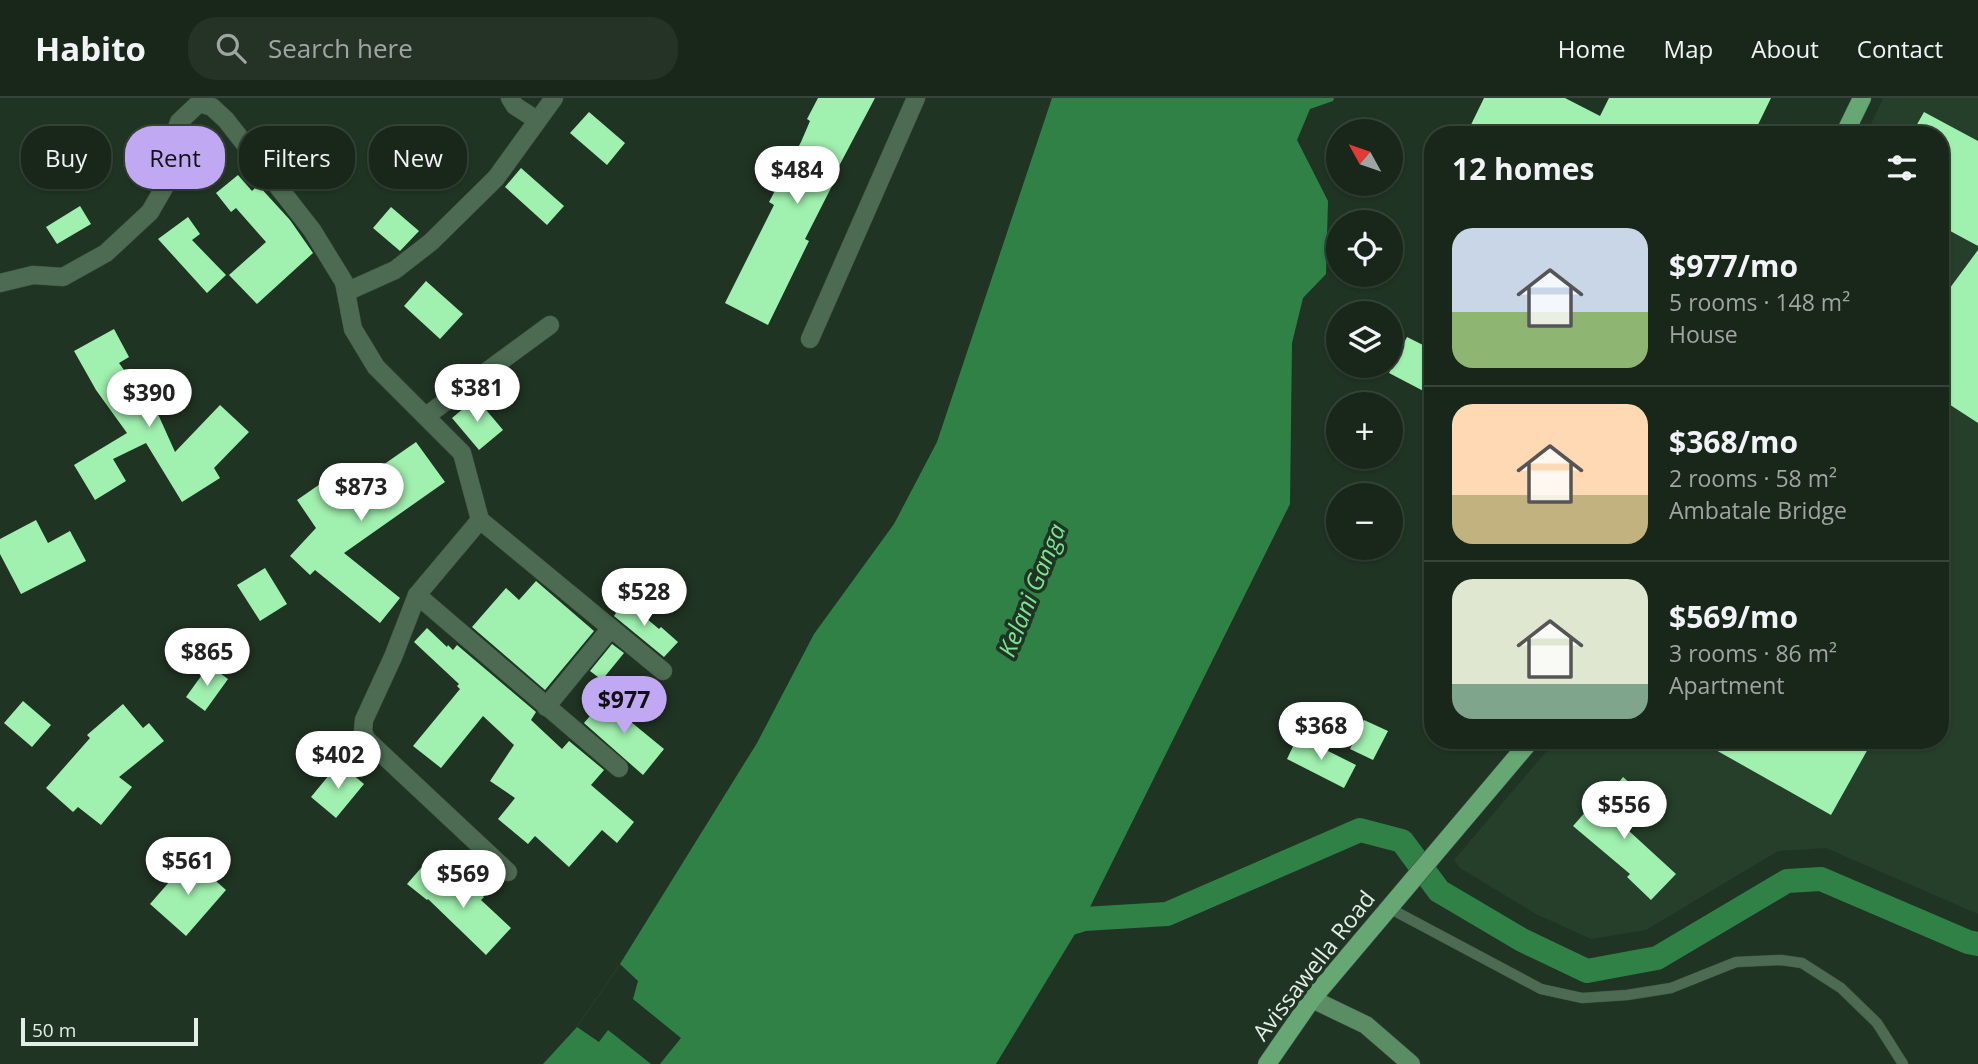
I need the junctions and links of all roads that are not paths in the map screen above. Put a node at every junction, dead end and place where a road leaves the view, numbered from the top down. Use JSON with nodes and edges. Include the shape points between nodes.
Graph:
{"nodes":[{"id":1,"x":510,"y":98,"type":"edge"},
{"id":2,"x":554,"y":98,"type":"edge"},
{"id":3,"x":916,"y":98,"type":"edge"},
{"id":4,"x":1861,"y":98,"type":"edge"},
{"id":5,"x":537,"y":120,"type":"junction"},
{"id":6,"x":1848,"y":126,"type":"edge"},
{"id":7,"x":0,"y":283,"type":"edge"},
{"id":8,"x":346,"y":292,"type":"junction"},
{"id":9,"x":550,"y":326,"type":"dead end"},
{"id":10,"x":810,"y":339,"type":"dead end"},
{"id":11,"x":426,"y":416,"type":"junction"},
{"id":12,"x":480,"y":520,"type":"junction"},
{"id":13,"x":417,"y":595,"type":"junction"},
{"id":14,"x":611,"y":628,"type":"junction"},
{"id":15,"x":663,"y":671,"type":"dead end"},
{"id":16,"x":546,"y":708,"type":"junction"},
{"id":17,"x":1523,"y":749,"type":"edge"},
{"id":18,"x":620,"y":768,"type":"dead end"},
{"id":19,"x":508,"y":872,"type":"dead end"},
{"id":20,"x":1394,"y":902,"type":"junction"},
{"id":21,"x":1312,"y":999,"type":"junction"},
{"id":22,"x":1266,"y":1064,"type":"edge"},
{"id":23,"x":1411,"y":1064,"type":"edge"},
{"id":24,"x":1903,"y":1064,"type":"edge"}],
"edges":[{"from":1,"to":5,"type":"street"},
{"from":2,"to":5,"type":"street"},
{"from":3,"to":10,"type":"street"},
{"from":4,"to":6,"type":"main road"},
{"from":5,"to":8,"type":"street","via":[[496,178],[431,242],[395,270]]},
{"from":7,"to":8,"type":"street","via":[[33,275],[63,277],[106,253],[150,212],[169,179],[169,150],[179,122],[199,103],[212,107],[226,120],[312,230]]},
{"from":8,"to":11,"type":"street","via":[[353,329],[376,367]]},
{"from":9,"to":11,"type":"street"},
{"from":11,"to":12,"type":"street","via":[[462,453]]},
{"from":12,"to":13,"type":"street"},
{"from":12,"to":14,"type":"street"},
{"from":13,"to":16,"type":"street"},
{"from":13,"to":19,"type":"street","via":[[363,720],[363,731],[366,739]]},
{"from":14,"to":15,"type":"street"},
{"from":14,"to":16,"type":"street"},
{"from":16,"to":18,"type":"street"},
{"from":17,"to":20,"type":"main road","name":"Avissawella Road"},
{"from":20,"to":21,"type":"main road","name":"Avissawella Road"},
{"from":20,"to":24,"type":"lane","via":[[1541,989],[1582,998],[1671,988],[1736,962],[1802,963],[1841,988],[1868,1014]]},
{"from":21,"to":22,"type":"main road","name":"Avissawella Road"},
{"from":21,"to":23,"type":"main road","via":[[1366,1025]]}]}
